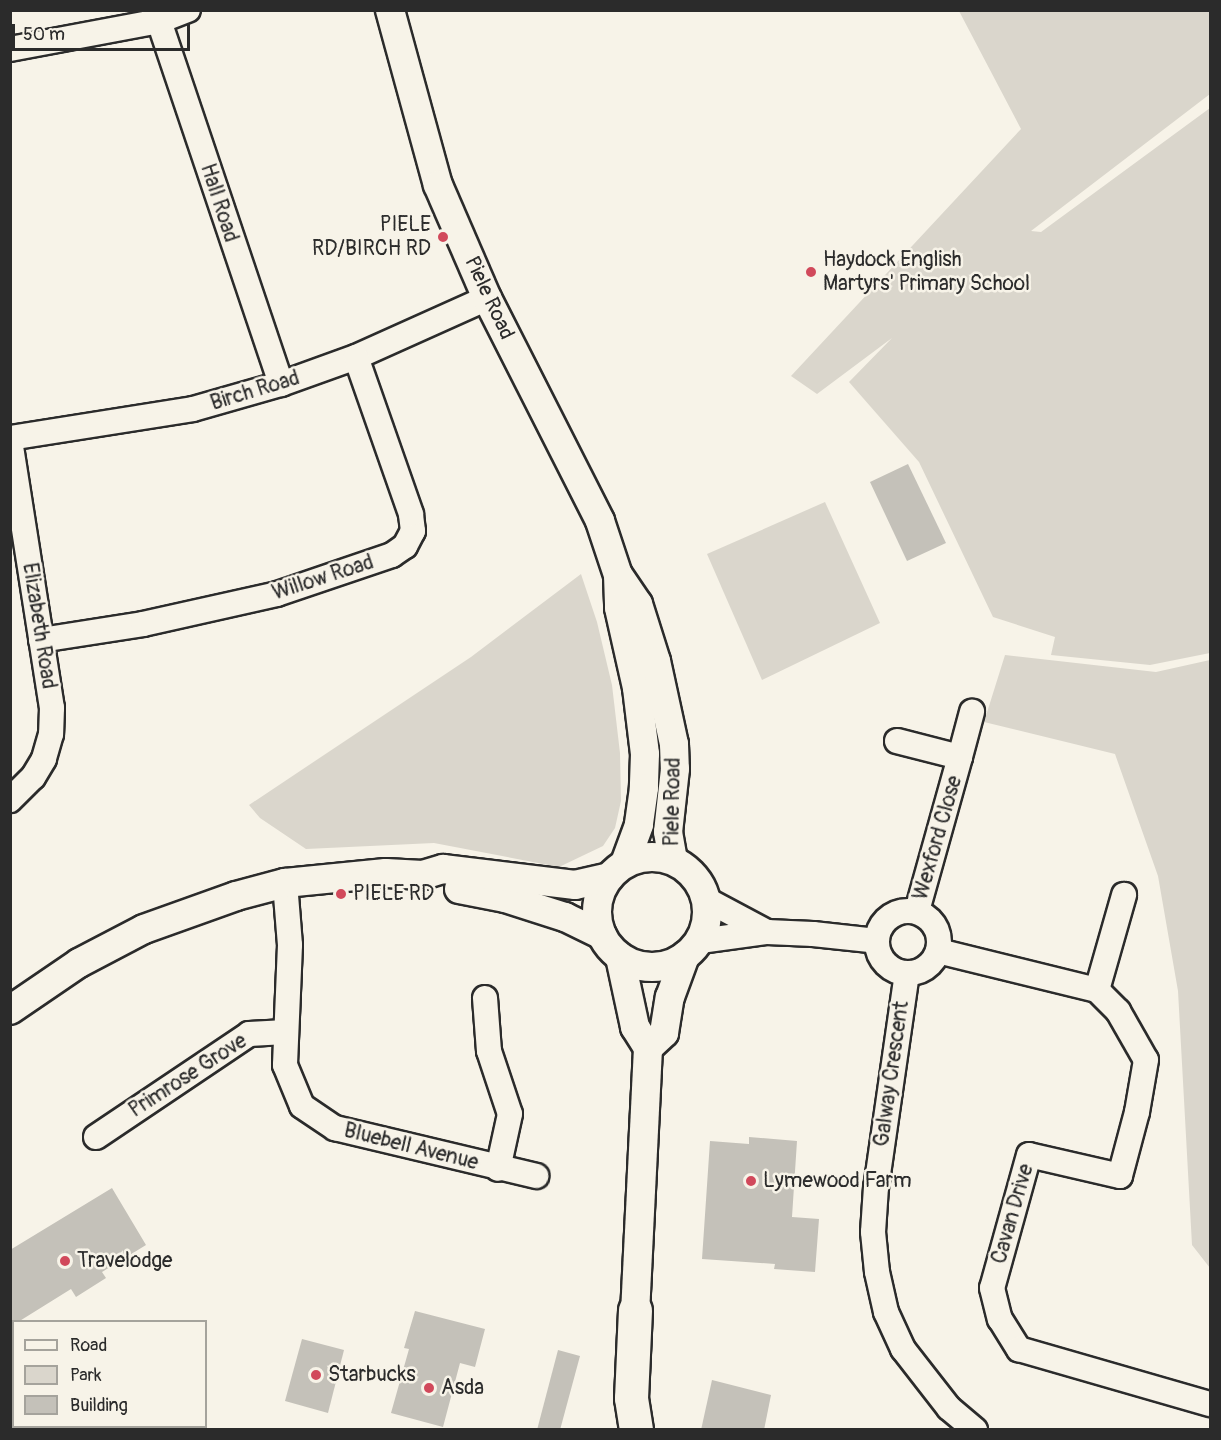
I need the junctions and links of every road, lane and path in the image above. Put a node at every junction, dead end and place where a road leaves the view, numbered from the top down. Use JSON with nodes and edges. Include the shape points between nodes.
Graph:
{"nodes":[{"id":1,"x":188,"y":10,"type":"edge"},
{"id":2,"x":390,"y":10,"type":"edge"},
{"id":3,"x":159,"y":21,"type":"junction"},
{"id":4,"x":10,"y":49,"type":"edge"},
{"id":5,"x":487,"y":298,"type":"junction"},
{"id":6,"x":356,"y":357,"type":"junction"},
{"id":7,"x":281,"y":384,"type":"junction"},
{"id":8,"x":10,"y":439,"type":"edge"},
{"id":9,"x":18,"y":536,"type":"edge"},
{"id":10,"x":618,"y":575,"type":"junction"},
{"id":11,"x":41,"y":640,"type":"junction"},
{"id":12,"x":972,"y":712,"type":"dead end"},
{"id":13,"x":897,"y":741,"type":"dead end"},
{"id":14,"x":960,"y":757,"type":"junction"},
{"id":15,"x":10,"y":800,"type":"edge"},
{"id":16,"x":673,"y":860,"type":"junction"},
{"id":17,"x":617,"y":870,"type":"junction"},
{"id":18,"x":423,"y":875,"type":"junction"},
{"id":19,"x":285,"y":883,"type":"junction"},
{"id":20,"x":1124,"y":895,"type":"dead end"},
{"id":21,"x":707,"y":900,"type":"junction"},
{"id":22,"x":917,"y":911,"type":"junction"},
{"id":23,"x":767,"y":932,"type":"junction"},
{"id":24,"x":877,"y":941,"type":"junction"},
{"id":25,"x":611,"y":946,"type":"junction"},
{"id":26,"x":692,"y":949,"type":"junction"},
{"id":27,"x":938,"y":951,"type":"junction"},
{"id":28,"x":907,"y":973,"type":"junction"},
{"id":29,"x":1097,"y":990,"type":"junction"},
{"id":30,"x":485,"y":998,"type":"dead end"},
{"id":31,"x":10,"y":1010,"type":"edge"},
{"id":32,"x":286,"y":1032,"type":"junction"},
{"id":33,"x":648,"y":1048,"type":"junction"},
{"id":34,"x":96,"y":1137,"type":"dead end"},
{"id":35,"x":498,"y":1169,"type":"junction"},
{"id":36,"x":536,"y":1176,"type":"dead end"},
{"id":37,"x":635,"y":1310,"type":"joint"},
{"id":38,"x":1210,"y":1404,"type":"edge"},
{"id":39,"x":634,"y":1414,"type":"edge"},
{"id":40,"x":618,"y":1430,"type":"edge"},
{"id":41,"x":975,"y":1430,"type":"edge"}],
"edges":[{"from":1,"to":3,"type":"street"},
{"from":2,"to":5,"type":"street","name":"Piele Road","via":[[438,185]]},
{"from":3,"to":4,"type":"street"},
{"from":3,"to":7,"type":"street","name":"Hall Road"},
{"from":5,"to":6,"type":"street","name":"Birch Road"},
{"from":5,"to":10,"type":"street","name":"Piele Road","via":[[600,521]]},
{"from":6,"to":7,"type":"street","name":"Birch Road"},
{"from":6,"to":11,"type":"street","name":"Willow Road","via":[[411,514],[413,531],[405,546],[392,555],[277,594],[143,624]]},
{"from":7,"to":8,"type":"street","name":"Birch Road","via":[[193,409]]},
{"from":8,"to":9,"type":"street","name":"Elizabeth Road"},
{"from":9,"to":11,"type":"street","name":"Elizabeth Road"},
{"from":10,"to":16,"type":"street","name":"Piele Road","via":[[638,603],[656,661],[674,744],[668,832]]},
{"from":10,"to":17,"type":"street","name":"Piele Road","via":[[619,608],[637,688],[645,754],[639,825]]},
{"from":11,"to":15,"type":"street","name":"Elizabeth Road","via":[[52,708],[51,734],[44,759],[33,777]]},
{"from":12,"to":14,"type":"street"},
{"from":13,"to":14,"type":"street","name":"Wexford Close"},
{"from":14,"to":22,"type":"street","name":"Wexford Close"},
{"from":16,"to":17,"type":"street","via":[[643,857]]},
{"from":16,"to":21,"type":"street","via":[[695,876]]},
{"from":17,"to":18,"type":"street","via":[[574,885],[443,869]]},
{"from":17,"to":25,"type":"street","via":[[601,890],[597,905]]},
{"from":18,"to":19,"type":"street","via":[[386,873]]},
{"from":18,"to":25,"type":"street","via":[[439,885],[505,898],[565,917]]},
{"from":19,"to":31,"type":"street","via":[[144,929],[79,963]]},
{"from":19,"to":32,"type":"street","name":"Bluebell Avenue","via":[[290,945]]},
{"from":20,"to":29,"type":"street"},
{"from":21,"to":23,"type":"street"},
{"from":21,"to":26,"type":"street","via":[[707,924]]},
{"from":22,"to":24,"type":"street","via":[[889,916]]},
{"from":22,"to":27,"type":"street","via":[[936,927]]},
{"from":23,"to":24,"type":"street"},
{"from":23,"to":26,"type":"street"},
{"from":24,"to":28,"type":"street","via":[[882,960]]},
{"from":25,"to":26,"type":"street","via":[[650,967],[669,965]]},
{"from":25,"to":33,"type":"street","via":[[635,1027]]},
{"from":26,"to":33,"type":"street","via":[[670,997],[664,1033]]},
{"from":27,"to":28,"type":"street","via":[[929,965]]},
{"from":27,"to":29,"type":"street"},
{"from":28,"to":41,"type":"street","name":"Galway Crescent","via":[[876,1187],[873,1232],[877,1272],[886,1312],[903,1349],[949,1408]]},
{"from":29,"to":38,"type":"street","name":"Cavan Drive","via":[[1118,1011],[1146,1060],[1120,1176],[1029,1155],[992,1288],[1000,1319],[1019,1349]]},
{"from":30,"to":35,"type":"street","via":[[489,1051],[510,1114]]},
{"from":32,"to":34,"type":"street","name":"Primrose Grove","via":[[249,1034]]},
{"from":32,"to":35,"type":"street","name":"Bluebell Avenue","via":[[285,1065],[302,1106],[335,1128]]},
{"from":33,"to":37,"type":"street"},
{"from":35,"to":36,"type":"street","name":"Bluebell Avenue"},
{"from":37,"to":39,"type":"highway"},
{"from":39,"to":40,"type":"highway"}]}
